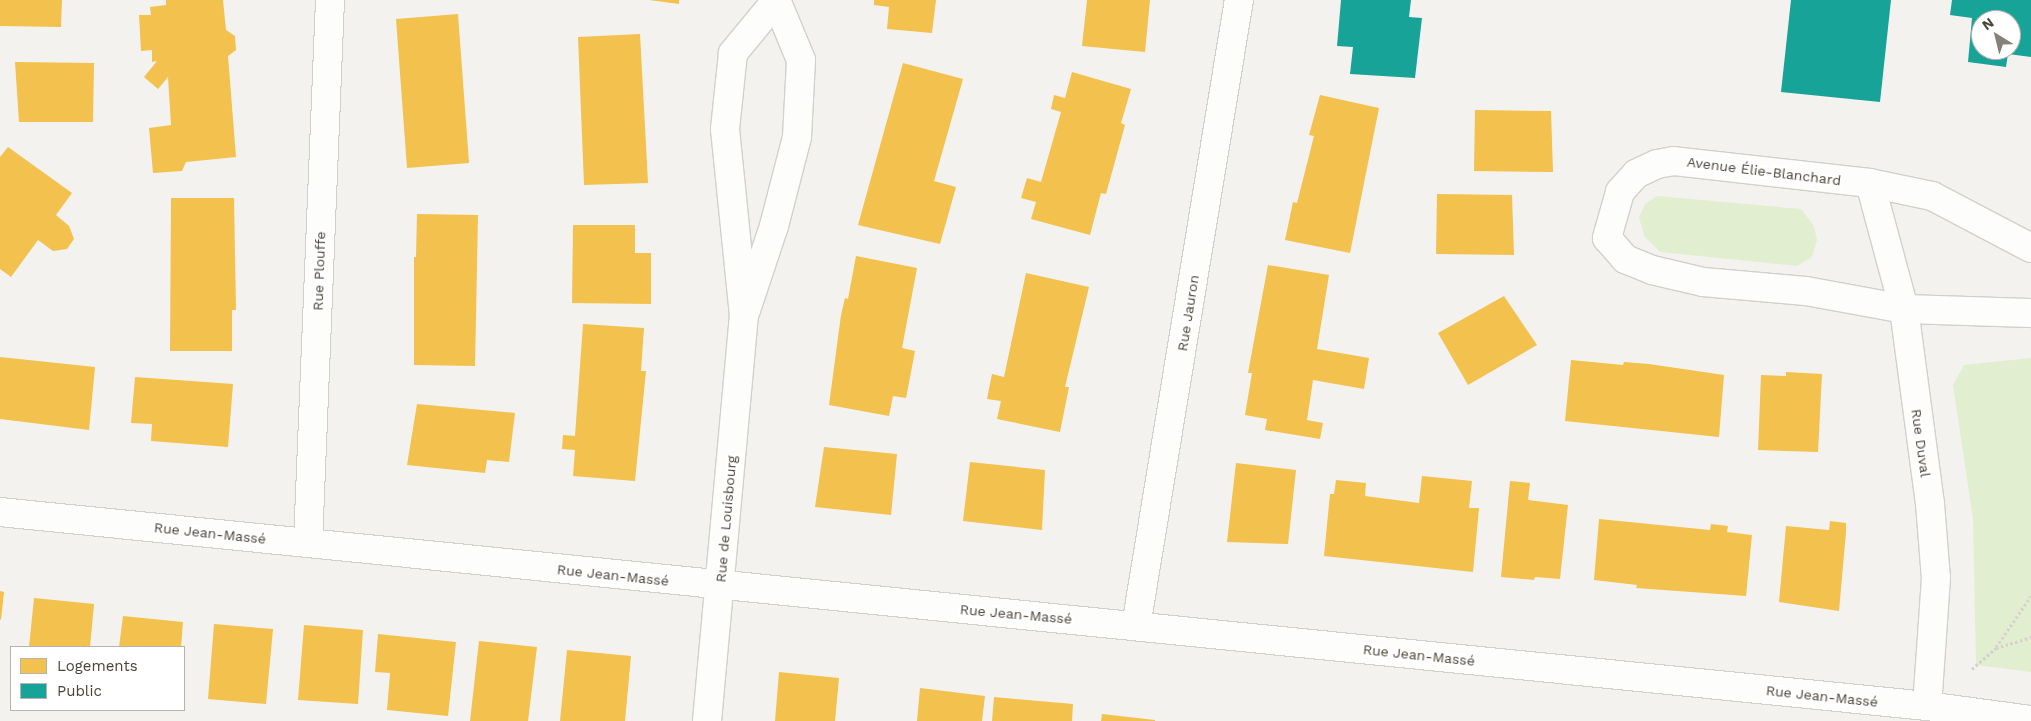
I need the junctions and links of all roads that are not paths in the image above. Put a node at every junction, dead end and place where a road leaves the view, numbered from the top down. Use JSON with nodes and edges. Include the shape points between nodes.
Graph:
{"nodes":[{"id":1,"x":330,"y":0,"type":"edge"},
{"id":2,"x":1239,"y":0,"type":"edge"},
{"id":3,"x":776,"y":1,"type":"edge"},
{"id":4,"x":1870,"y":183,"type":"junction"},
{"id":5,"x":2031,"y":248,"type":"edge"},
{"id":6,"x":1904,"y":309,"type":"junction"},
{"id":7,"x":2031,"y":313,"type":"edge"},
{"id":8,"x":744,"y":316,"type":"junction"},
{"id":9,"x":0,"y":512,"type":"edge"},
{"id":10,"x":308,"y":542,"type":"junction"},
{"id":11,"x":720,"y":586,"type":"junction"},
{"id":12,"x":1136,"y":626,"type":"junction"},
{"id":13,"x":1927,"y":706,"type":"junction"},
{"id":14,"x":2031,"y":720,"type":"edge"},
{"id":15,"x":707,"y":721,"type":"edge"}],
"edges":[{"from":1,"to":10,"type":"street","name":"Rue Plouffe"},
{"from":2,"to":12,"type":"street","name":"Rue Jauron"},
{"from":3,"to":8,"type":"street","name":"Rue de Louisbourg","via":[[801,60],[797,137],[774,226]]},
{"from":3,"to":8,"type":"street","name":"Rue de Louisbourg","via":[[733,53],[725,129]]},
{"from":4,"to":5,"type":"street","name":"Avenue Élie-Blanchard","via":[[1932,196]]},
{"from":4,"to":6,"type":"street","name":"Rue Duval"},
{"from":4,"to":6,"type":"street","name":"Avenue Élie-Blanchard","via":[[1713,163],[1674,161],[1657,164],[1636,174],[1620,192],[1607,238],[1625,259],[1652,270],[1703,282],[1806,291]]},
{"from":6,"to":7,"type":"street","name":"Avenue Élie-Blanchard"},
{"from":6,"to":13,"type":"street","name":"Rue Duval","via":[[1930,504],[1936,578]]},
{"from":8,"to":11,"type":"street","name":"Rue de Louisbourg"},
{"from":9,"to":10,"type":"street","name":"Rue Jean-Massé"},
{"from":10,"to":11,"type":"street","name":"Rue Jean-Massé"},
{"from":11,"to":12,"type":"street","name":"Rue Jean-Massé"},
{"from":11,"to":15,"type":"street","name":"Rue de Louisbourg"},
{"from":12,"to":13,"type":"street","name":"Rue Jean-Massé"},
{"from":13,"to":14,"type":"street","name":"Rue Jean-Massé"}]}
